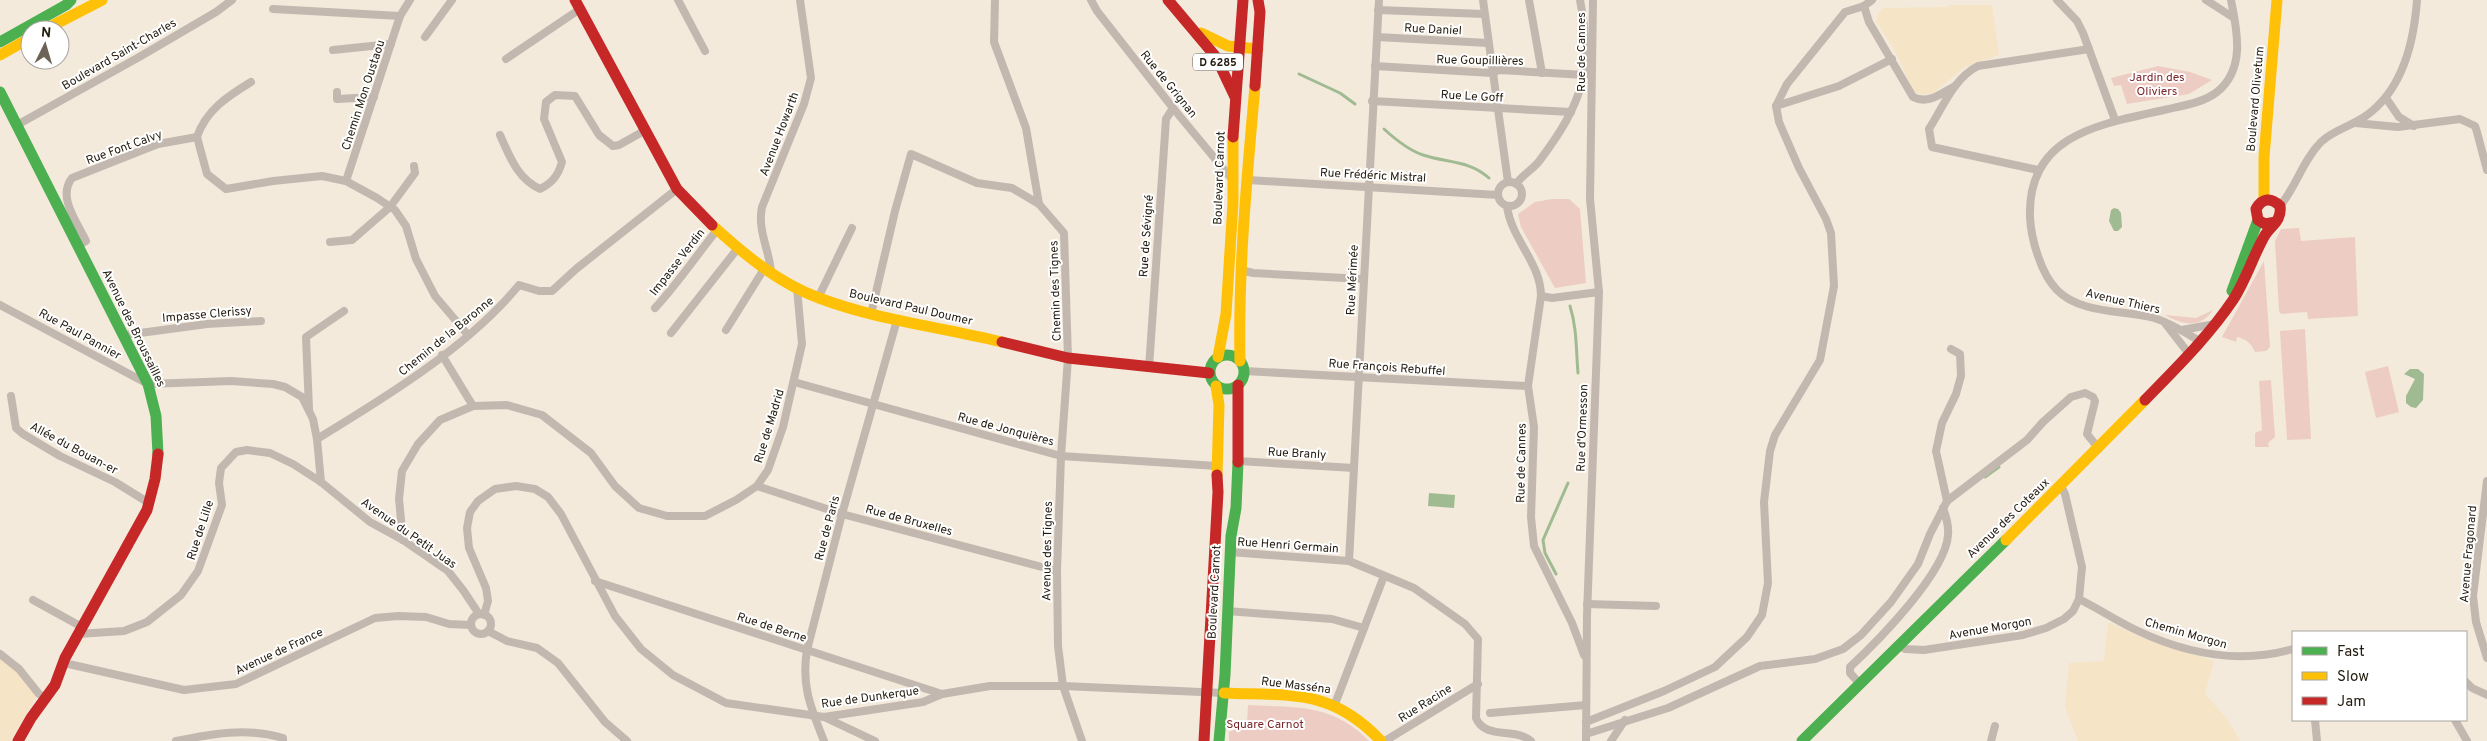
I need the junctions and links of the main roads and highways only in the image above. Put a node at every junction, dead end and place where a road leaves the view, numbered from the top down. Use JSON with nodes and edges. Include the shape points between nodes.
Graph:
{"nodes":[{"id":1,"x":71,"y":0,"type":"edge"},
{"id":2,"x":102,"y":0,"type":"edge"},
{"id":3,"x":1168,"y":0,"type":"edge"},
{"id":4,"x":1243,"y":0,"type":"edge"},
{"id":5,"x":2277,"y":0,"type":"edge"},
{"id":6,"x":83,"y":4,"type":"edge"},
{"id":7,"x":1260,"y":4,"type":"edge"},
{"id":8,"x":577,"y":5,"type":"edge"},
{"id":9,"x":59,"y":20,"type":"edge"},
{"id":10,"x":1195,"y":28,"type":"junction"},
{"id":11,"x":0,"y":42,"type":"edge"},
{"id":12,"x":20,"y":44,"type":"edge"},
{"id":13,"x":1240,"y":48,"type":"junction"},
{"id":14,"x":1258,"y":48,"type":"junction"},
{"id":15,"x":0,"y":55,"type":"edge"},
{"id":16,"x":0,"y":92,"type":"edge"},
{"id":17,"x":1236,"y":99,"type":"junction"},
{"id":18,"x":2264,"y":200,"type":"junction"},
{"id":19,"x":2258,"y":220,"type":"junction"},
{"id":20,"x":2276,"y":222,"type":"junction"},
{"id":21,"x":2226,"y":310,"type":"junction"},
{"id":22,"x":1218,"y":357,"type":"junction"},
{"id":23,"x":1242,"y":366,"type":"junction"},
{"id":24,"x":1209,"y":373,"type":"junction"},
{"id":25,"x":1238,"y":385,"type":"junction"},
{"id":26,"x":1216,"y":386,"type":"junction"},
{"id":27,"x":1225,"y":675,"type":"junction"},
{"id":28,"x":1224,"y":693,"type":"junction"},
{"id":29,"x":1253,"y":694,"type":"junction"},
{"id":30,"x":18,"y":741,"type":"edge"},
{"id":31,"x":1204,"y":741,"type":"edge"},
{"id":32,"x":1219,"y":741,"type":"edge"},
{"id":33,"x":1381,"y":741,"type":"edge"},
{"id":34,"x":1802,"y":741,"type":"edge"}],
"edges":[{"from":1,"to":11,"type":"main road"},
{"from":2,"to":6,"type":"main road"},
{"from":3,"to":10,"type":"main road","number":"D 6285"},
{"from":4,"to":13,"type":"main road","name":"Boulevard Carnot"},
{"from":5,"to":18,"type":"main road","name":"Boulevard Olivetum","via":[[2264,157]]},
{"from":6,"to":9,"type":"main road"},
{"from":7,"to":14,"type":"main road"},
{"from":8,"to":24,"type":"main road","name":"Boulevard Paul Doumer","via":[[677,189],[738,248],[796,288],[871,314],[1068,358]]},
{"from":10,"to":13,"type":"main road","via":[[1213,41]]},
{"from":10,"to":17,"type":"main road","number":"D 6285","via":[[1226,74]]},
{"from":12,"to":15,"type":"main road"},
{"from":13,"to":14,"type":"main road"},
{"from":13,"to":17,"type":"main road","name":"Boulevard Carnot"},
{"from":14,"to":23,"type":"main road","via":[[1241,270]]},
{"from":16,"to":30,"type":"main road","name":"Avenue des Broussailles","via":[[125,335],[148,384],[158,417],[159,457],[150,503],[47,698]]},
{"from":17,"to":22,"type":"main road","name":"Boulevard Carnot","via":[[1226,314]]},
{"from":18,"to":19,"type":"main road","via":[[2256,209]]},
{"from":18,"to":20,"type":"main road","via":[[2275,201],[2280,206],[2281,213]]},
{"from":19,"to":20,"type":"main road","via":[[2265,224]]},
{"from":19,"to":21,"type":"main road","name":"Avenue des Coteaux"},
{"from":20,"to":21,"type":"main road","name":"Avenue des Coteaux","via":[[2266,234],[2245,280]]},
{"from":21,"to":34,"type":"main road","name":"Avenue des Coteaux","via":[[2201,342],[2099,449]]},
{"from":22,"to":23,"type":"main road","via":[[1227,355]]},
{"from":22,"to":24,"type":"main road","via":[[1211,364]]},
{"from":23,"to":25,"type":"main road"},
{"from":24,"to":26,"type":"main road"},
{"from":25,"to":26,"type":"main road","via":[[1229,390]]},
{"from":25,"to":27,"type":"main road","name":"Boulevard Carnot","via":[[1236,508],[1230,552]]},
{"from":26,"to":31,"type":"main road","name":"Boulevard Carnot","via":[[1219,405],[1218,492]]},
{"from":27,"to":28,"type":"main road","name":"Boulevard Carnot"},
{"from":27,"to":29,"type":"main road","via":[[1232,685]]},
{"from":28,"to":29,"type":"main road","name":"Rue Masséna"},
{"from":28,"to":32,"type":"main road","name":"Boulevard Carnot"},
{"from":29,"to":33,"type":"main road","name":"Rue Masséna","via":[[1316,699],[1335,704],[1355,716]]}]}
